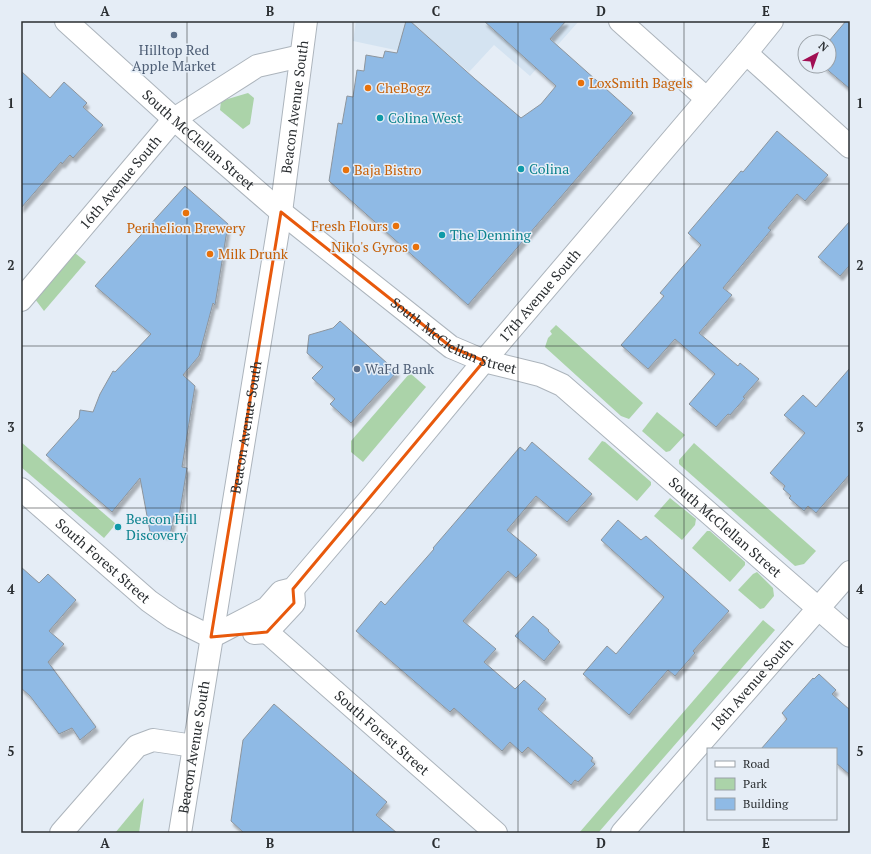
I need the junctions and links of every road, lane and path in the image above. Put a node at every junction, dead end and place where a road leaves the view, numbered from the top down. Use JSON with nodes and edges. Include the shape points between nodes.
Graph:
{"nodes":[{"id":1,"x":66,"y":21,"type":"edge"},
{"id":2,"x":306,"y":21,"type":"edge"},
{"id":3,"x":620,"y":21,"type":"edge"},
{"id":4,"x":772,"y":21,"type":"edge"},
{"id":5,"x":746,"y":54,"type":"junction"},
{"id":6,"x":300,"y":56,"type":"junction"},
{"id":7,"x":707,"y":98,"type":"junction"},
{"id":8,"x":174,"y":119,"type":"junction"},
{"id":9,"x":850,"y":147,"type":"edge"},
{"id":10,"x":281,"y":212,"type":"junction"},
{"id":11,"x":21,"y":300,"type":"edge"},
{"id":12,"x":484,"y":361,"type":"junction"},
{"id":13,"x":21,"y":488,"type":"edge"},
{"id":14,"x":850,"y":572,"type":"edge"},
{"id":15,"x":293,"y":589,"type":"junction"},
{"id":16,"x":818,"y":609,"type":"junction"},
{"id":17,"x":267,"y":632,"type":"junction"},
{"id":18,"x":850,"y":636,"type":"edge"},
{"id":19,"x":211,"y":637,"type":"junction"},
{"id":20,"x":194,"y":746,"type":"junction"},
{"id":21,"x":61,"y":833,"type":"edge"},
{"id":22,"x":180,"y":833,"type":"edge"},
{"id":23,"x":496,"y":833,"type":"edge"},
{"id":24,"x":622,"y":833,"type":"edge"}],
"edges":[{"from":1,"to":8,"type":"street","name":"South McClellan Street"},
{"from":2,"to":6,"type":"street","name":"Beacon Avenue South"},
{"from":3,"to":7,"type":"street"},
{"from":4,"to":5,"type":"street","name":"17th Avenue South"},
{"from":5,"to":7,"type":"street","name":"17th Avenue South"},
{"from":5,"to":9,"type":"street"},
{"from":6,"to":8,"type":"street","name":"16th Avenue South","via":[[257,66]]},
{"from":6,"to":10,"type":"street","name":"Beacon Avenue South","via":[[299,81]]},
{"from":7,"to":12,"type":"street","name":"17th Avenue South"},
{"from":8,"to":10,"type":"street","name":"South McClellan Street"},
{"from":8,"to":11,"type":"street","name":"16th Avenue South"},
{"from":10,"to":12,"type":"street","name":"South McClellan Street","via":[[451,347]]},
{"from":10,"to":19,"type":"street","name":"Beacon Avenue South"},
{"from":12,"to":15,"type":"street","name":"17th Avenue South"},
{"from":12,"to":16,"type":"street","name":"South McClellan Street","via":[[540,375],[562,385]]},
{"from":13,"to":19,"type":"street","name":"South Forest Street","via":[[149,601],[173,618]]},
{"from":14,"to":16,"type":"street","name":"18th Avenue South"},
{"from":15,"to":17,"type":"street","via":[[294,603]]},
{"from":15,"to":19,"type":"street","name":"17th Avenue South","via":[[281,592],[267,608]]},
{"from":16,"to":18,"type":"street","name":"South McClellan Street"},
{"from":16,"to":24,"type":"street","name":"18th Avenue South"},
{"from":17,"to":19,"type":"street"},
{"from":17,"to":23,"type":"street","name":"South Forest Street"},
{"from":19,"to":20,"type":"street","name":"Beacon Avenue South"},
{"from":20,"to":21,"type":"street","via":[[153,740],[138,746]]},
{"from":20,"to":22,"type":"street","name":"Beacon Avenue South"}]}
